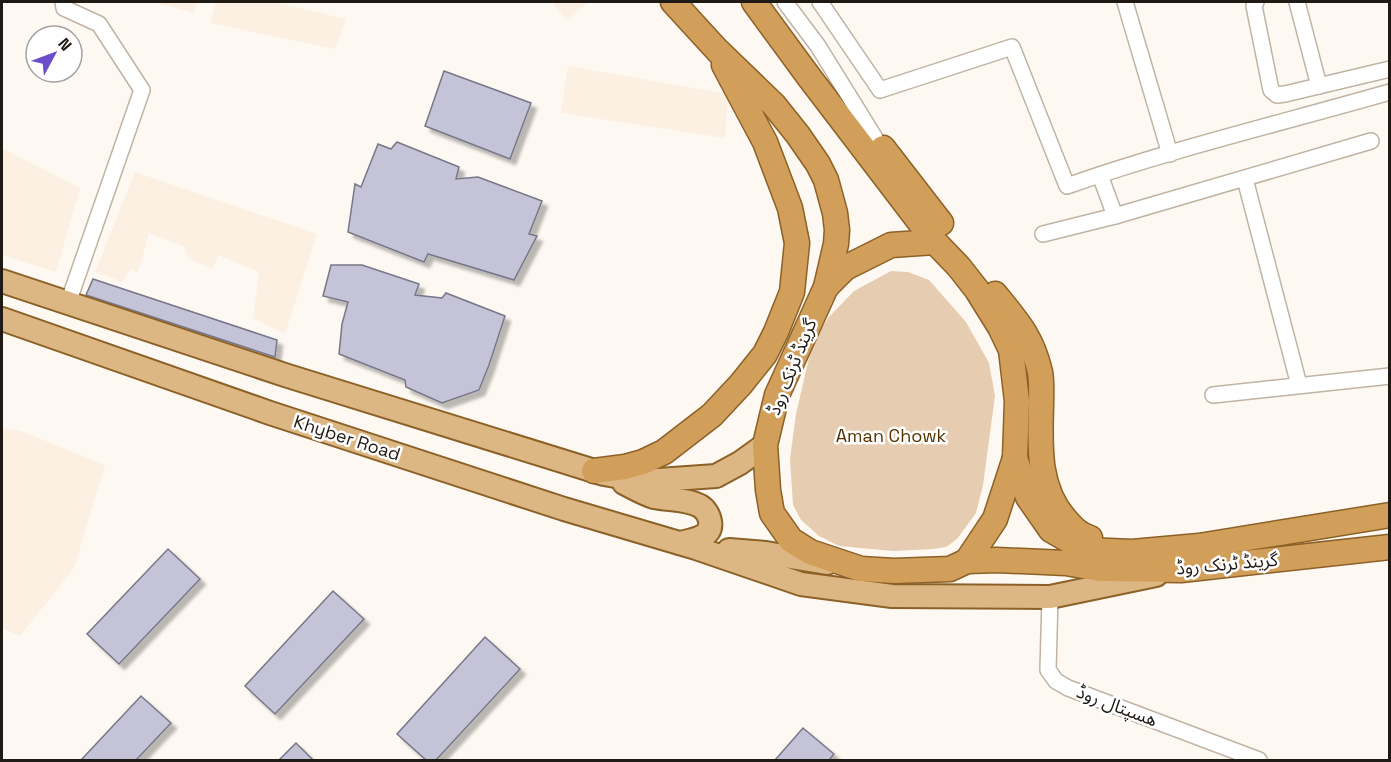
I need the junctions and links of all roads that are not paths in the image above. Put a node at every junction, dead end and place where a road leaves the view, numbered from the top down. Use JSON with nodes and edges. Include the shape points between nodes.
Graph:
{"nodes":[{"id":1,"x":63,"y":2,"type":"edge"},
{"id":2,"x":673,"y":2,"type":"edge"},
{"id":3,"x":753,"y":2,"type":"edge"},
{"id":4,"x":765,"y":2,"type":"edge"},
{"id":5,"x":785,"y":2,"type":"edge"},
{"id":6,"x":820,"y":2,"type":"edge"},
{"id":7,"x":1125,"y":2,"type":"edge"},
{"id":8,"x":1256,"y":2,"type":"edge"},
{"id":9,"x":1297,"y":2,"type":"edge"},
{"id":10,"x":717,"y":50,"type":"junction"},
{"id":11,"x":1389,"y":69,"type":"edge"},
{"id":12,"x":1319,"y":86,"type":"junction"},
{"id":13,"x":1389,"y":92,"type":"edge"},
{"id":14,"x":875,"y":138,"type":"junction"},
{"id":15,"x":1371,"y":141,"type":"dead end"},
{"id":16,"x":1170,"y":154,"type":"junction"},
{"id":17,"x":1100,"y":175,"type":"junction"},
{"id":18,"x":1245,"y":179,"type":"junction"},
{"id":19,"x":1115,"y":216,"type":"junction"},
{"id":20,"x":1043,"y":234,"type":"dead end"},
{"id":21,"x":935,"y":242,"type":"junction"},
{"id":22,"x":2,"y":281,"type":"edge"},
{"id":23,"x":826,"y":286,"type":"junction"},
{"id":24,"x":68,"y":303,"type":"junction"},
{"id":25,"x":2,"y":320,"type":"edge"},
{"id":26,"x":1389,"y":376,"type":"edge"},
{"id":27,"x":1299,"y":385,"type":"junction"},
{"id":28,"x":1213,"y":395,"type":"dead end"},
{"id":29,"x":765,"y":445,"type":"junction"},
{"id":30,"x":1015,"y":458,"type":"junction"},
{"id":31,"x":599,"y":472,"type":"junction"},
{"id":32,"x":1389,"y":514,"type":"edge"},
{"id":33,"x":688,"y":545,"type":"junction"},
{"id":34,"x":1389,"y":547,"type":"edge"},
{"id":35,"x":1132,"y":552,"type":"junction"},
{"id":36,"x":967,"y":561,"type":"junction"},
{"id":37,"x":861,"y":569,"type":"junction"},
{"id":38,"x":1181,"y":570,"type":"junction"},
{"id":39,"x":1050,"y":597,"type":"junction"},
{"id":40,"x":1259,"y":760,"type":"edge"}],
"edges":[{"from":1,"to":24,"type":"street","via":[[64,8],[99,24],[142,90]]},
{"from":2,"to":10,"type":"highway","name":"گرینڈ ٹرنک روڈ"},
{"from":3,"to":21,"type":"highway","name":"گرینڈ ٹرنک روڈ"},
{"from":4,"to":14,"type":"highway"},
{"from":5,"to":14,"type":"street","via":[[818,46]]},
{"from":6,"to":17,"type":"street","via":[[880,90],[1012,46],[1067,186]]},
{"from":7,"to":16,"type":"street"},
{"from":8,"to":12,"type":"street","via":[[1271,90],[1277,95]]},
{"from":9,"to":12,"type":"street"},
{"from":10,"to":23,"type":"highway","name":"گرینڈ ٹرنک روڈ","via":[[774,105],[826,180],[837,231]]},
{"from":10,"to":31,"type":"highway","via":[[765,142],[790,208],[797,243],[792,292],[765,354],[712,415],[664,452],[643,462]]},
{"from":11,"to":12,"type":"street"},
{"from":13,"to":16,"type":"street"},
{"from":14,"to":35,"type":"highway","via":[[1034,348],[1041,376],[1040,454],[1050,496],[1062,516],[1079,535]]},
{"from":15,"to":18,"type":"street"},
{"from":16,"to":17,"type":"street"},
{"from":17,"to":19,"type":"street"},
{"from":18,"to":19,"type":"street"},
{"from":18,"to":27,"type":"street"},
{"from":19,"to":20,"type":"street"},
{"from":21,"to":23,"type":"highway","via":[[891,245],[844,268]]},
{"from":21,"to":30,"type":"highway","name":"گرینڈ ٹرنک روڈ","via":[[977,290],[1011,350],[1017,401]]},
{"from":22,"to":24,"type":"main road"},
{"from":23,"to":29,"type":"highway","name":"گرینڈ ٹرنک روڈ","via":[[777,395]]},
{"from":24,"to":31,"type":"main road"},
{"from":25,"to":33,"type":"main road","name":"Khyber Road","via":[[270,413],[564,509]]},
{"from":26,"to":27,"type":"street"},
{"from":27,"to":28,"type":"street"},
{"from":29,"to":31,"type":"main road","via":[[716,476],[644,481]]},
{"from":29,"to":37,"type":"highway","name":"گرینڈ ٹرنک روڈ","via":[[772,513],[791,540],[810,552]]},
{"from":30,"to":35,"type":"highway","name":"گرینڈ ٹرنک روڈ","via":[[1028,497],[1051,530],[1086,550]]},
{"from":30,"to":36,"type":"highway","via":[[996,519]]},
{"from":31,"to":33,"type":"main road","via":[[652,496],[698,505],[705,510],[710,528]]},
{"from":32,"to":35,"type":"highway","name":"گرینڈ ٹرنک روڈ","via":[[1199,546]]},
{"from":33,"to":37,"type":"main road"},
{"from":33,"to":39,"type":"main road","via":[[801,584],[892,596]]},
{"from":34,"to":38,"type":"highway","name":"گرینڈ ٹرنک روڈ"},
{"from":36,"to":37,"type":"highway","name":"گرینڈ ٹرنک روڈ","via":[[950,569]]},
{"from":36,"to":38,"type":"highway","name":"گرینڈ ٹرنک روڈ"},
{"from":38,"to":39,"type":"main road"},
{"from":39,"to":40,"type":"street","name":"ھسپتال روڈ","via":[[1048,670],[1056,681]]}]}
